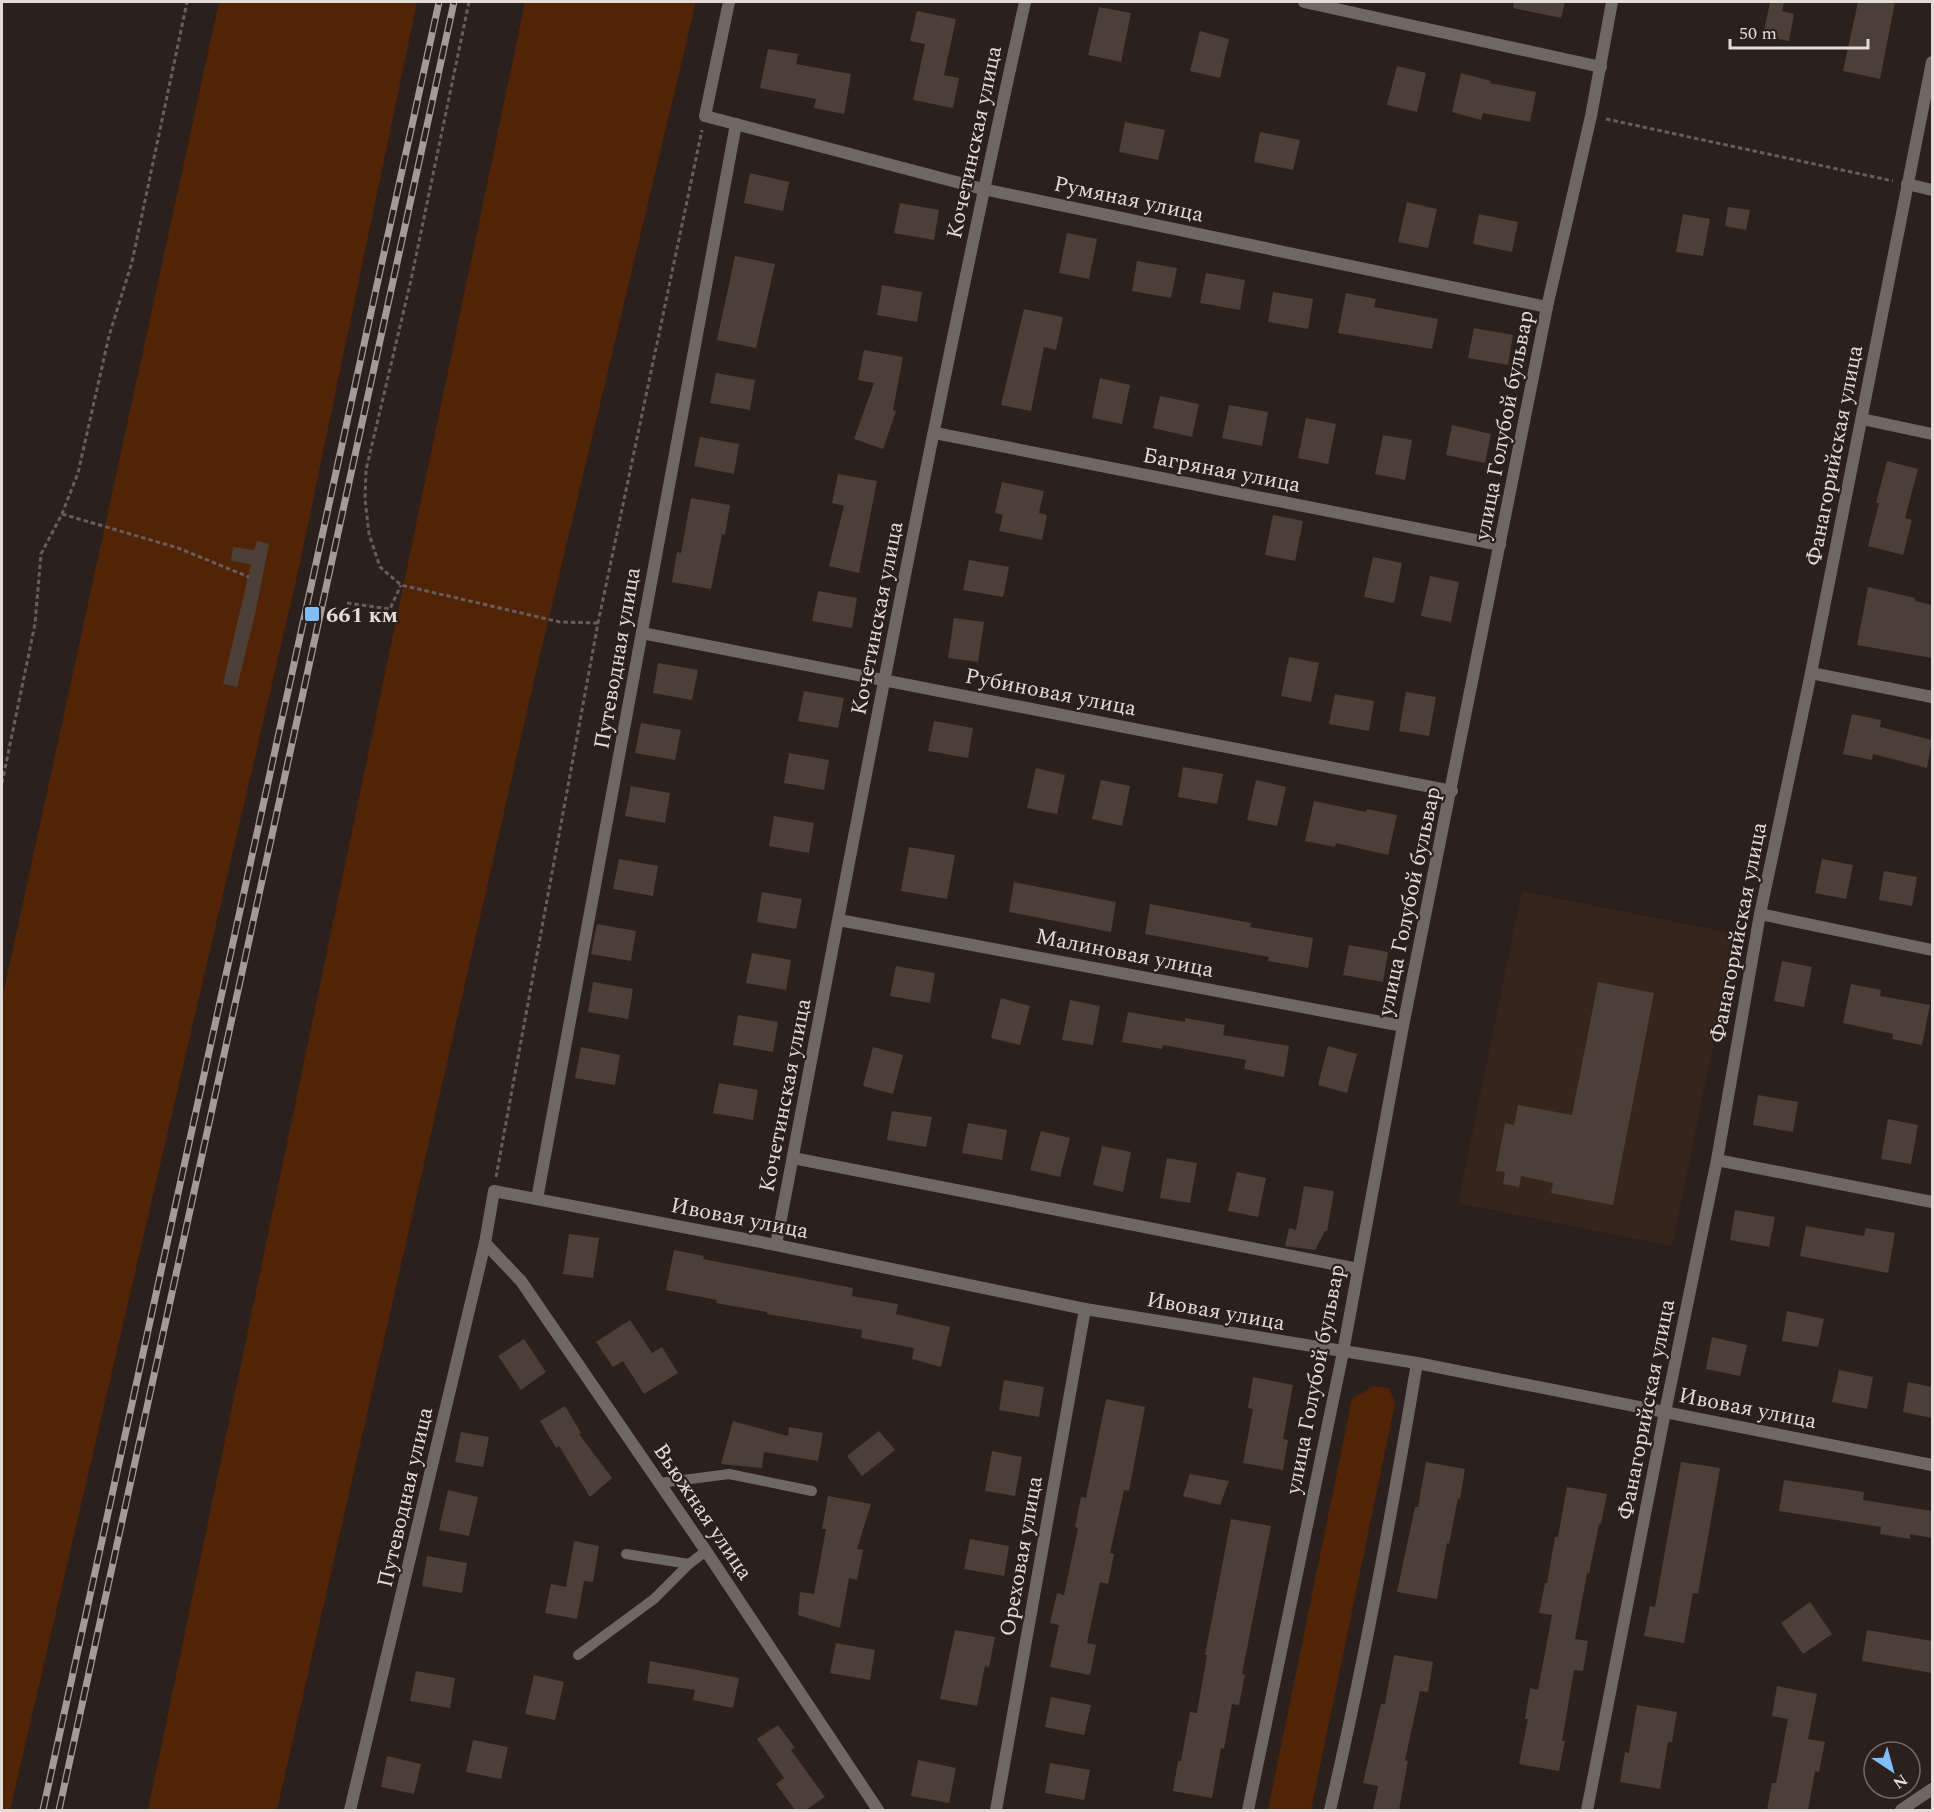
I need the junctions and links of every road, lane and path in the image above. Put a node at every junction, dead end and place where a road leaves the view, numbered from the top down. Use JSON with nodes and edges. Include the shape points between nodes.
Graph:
{"nodes":[{"id":1,"x":187,"y":2,"type":"edge"},
{"id":2,"x":469,"y":2,"type":"edge"},
{"id":3,"x":729,"y":2,"type":"edge"},
{"id":4,"x":1024,"y":2,"type":"edge"},
{"id":5,"x":1304,"y":2,"type":"edge"},
{"id":6,"x":1612,"y":2,"type":"edge"},
{"id":7,"x":1932,"y":62,"type":"edge"},
{"id":8,"x":1601,"y":67,"type":"junction"},
{"id":9,"x":705,"y":116,"type":"junction"},
{"id":10,"x":1591,"y":116,"type":"junction"},
{"id":11,"x":736,"y":124,"type":"junction"},
{"id":12,"x":1907,"y":184,"type":"junction"},
{"id":13,"x":983,"y":189,"type":"junction"},
{"id":14,"x":1932,"y":189,"type":"edge"},
{"id":15,"x":1547,"y":307,"type":"junction"},
{"id":16,"x":1862,"y":419,"type":"junction"},
{"id":17,"x":935,"y":433,"type":"junction"},
{"id":18,"x":1932,"y":434,"type":"edge"},
{"id":19,"x":62,"y":514,"type":"junction"},
{"id":20,"x":1500,"y":546,"type":"junction"},
{"id":21,"x":249,"y":577,"type":"dead end"},
{"id":22,"x":401,"y":585,"type":"junction"},
{"id":23,"x":347,"y":603,"type":"dead end"},
{"id":24,"x":598,"y":623,"type":"junction"},
{"id":25,"x":642,"y":633,"type":"junction"},
{"id":26,"x":1811,"y":673,"type":"junction"},
{"id":27,"x":885,"y":680,"type":"junction"},
{"id":28,"x":1932,"y":696,"type":"edge"},
{"id":29,"x":2,"y":783,"type":"edge"},
{"id":30,"x":1452,"y":791,"type":"junction"},
{"id":31,"x":1760,"y":914,"type":"junction"},
{"id":32,"x":839,"y":920,"type":"junction"},
{"id":33,"x":1932,"y":950,"type":"edge"},
{"id":34,"x":1403,"y":1026,"type":"junction"},
{"id":35,"x":793,"y":1158,"type":"junction"},
{"id":36,"x":1717,"y":1160,"type":"junction"},
{"id":37,"x":494,"y":1191,"type":"junction"},
{"id":38,"x":537,"y":1199,"type":"junction"},
{"id":39,"x":1932,"y":1202,"type":"edge"},
{"id":40,"x":485,"y":1243,"type":"junction"},
{"id":41,"x":776,"y":1245,"type":"junction"},
{"id":42,"x":1358,"y":1269,"type":"junction"},
{"id":43,"x":1085,"y":1309,"type":"junction"},
{"id":44,"x":1342,"y":1352,"type":"junction"},
{"id":45,"x":1417,"y":1364,"type":"junction"},
{"id":46,"x":1665,"y":1412,"type":"junction"},
{"id":47,"x":1932,"y":1465,"type":"edge"},
{"id":48,"x":660,"y":1483,"type":"junction"},
{"id":49,"x":812,"y":1491,"type":"dead end"},
{"id":50,"x":706,"y":1551,"type":"junction"},
{"id":51,"x":626,"y":1554,"type":"dead end"},
{"id":52,"x":689,"y":1564,"type":"junction"},
{"id":53,"x":578,"y":1655,"type":"dead end"},
{"id":54,"x":1932,"y":1789,"type":"edge"},
{"id":55,"x":351,"y":1810,"type":"edge"},
{"id":56,"x":878,"y":1810,"type":"edge"},
{"id":57,"x":996,"y":1810,"type":"edge"},
{"id":58,"x":1248,"y":1810,"type":"edge"},
{"id":59,"x":1330,"y":1810,"type":"edge"},
{"id":60,"x":1587,"y":1810,"type":"edge"},
{"id":61,"x":1901,"y":1810,"type":"edge"}],
"edges":[{"from":1,"to":19,"type":"path","via":[[132,262],[109,336],[78,473]]},
{"from":2,"to":22,"type":"path","via":[[411,280],[366,470],[369,534],[380,567]]},
{"from":3,"to":9,"type":"street"},
{"from":4,"to":13,"type":"street","name":"Кочетинская улица"},
{"from":5,"to":8,"type":"street"},
{"from":6,"to":8,"type":"street","name":"улица Голубой бульвар"},
{"from":7,"to":12,"type":"street","name":"Фанагорийская улица"},
{"from":8,"to":10,"type":"street","name":"улица Голубой бульвар"},
{"from":9,"to":11,"type":"street","name":"Румяная улица"},
{"from":9,"to":24,"type":"path"},
{"from":10,"to":12,"type":"path"},
{"from":10,"to":15,"type":"street","name":"улица Голубой бульвар"},
{"from":11,"to":13,"type":"street","name":"Румяная улица"},
{"from":11,"to":25,"type":"street","name":"Путеводная улица"},
{"from":12,"to":14,"type":"street"},
{"from":12,"to":16,"type":"street","name":"Фанагорийская улица"},
{"from":13,"to":15,"type":"street","name":"Румяная улица"},
{"from":13,"to":17,"type":"street","name":"Кочетинская улица"},
{"from":15,"to":20,"type":"street","name":"улица Голубой бульвар"},
{"from":16,"to":18,"type":"street"},
{"from":16,"to":26,"type":"street","name":"Фанагорийская улица"},
{"from":17,"to":20,"type":"street","name":"Багряная улица"},
{"from":17,"to":27,"type":"street","name":"Кочетинская улица"},
{"from":19,"to":21,"type":"path","via":[[178,548]]},
{"from":19,"to":29,"type":"path","via":[[40,554],[35,624]]},
{"from":20,"to":30,"type":"street","name":"улица Голубой бульвар"},
{"from":22,"to":23,"type":"path","via":[[390,609]]},
{"from":22,"to":24,"type":"path","via":[[560,622]]},
{"from":24,"to":37,"type":"path"},
{"from":25,"to":27,"type":"street","name":"Рубиновая улица"},
{"from":25,"to":38,"type":"street","name":"Путеводная улица"},
{"from":26,"to":28,"type":"street"},
{"from":26,"to":31,"type":"street","name":"Фанагорийская улица"},
{"from":27,"to":30,"type":"street","name":"Рубиновая улица"},
{"from":27,"to":32,"type":"street","name":"Кочетинская улица"},
{"from":30,"to":34,"type":"street","name":"улица Голубой бульвар"},
{"from":31,"to":33,"type":"street"},
{"from":31,"to":36,"type":"street","name":"Фанагорийская улица"},
{"from":32,"to":34,"type":"street","name":"Малиновая улица"},
{"from":32,"to":35,"type":"street","name":"Кочетинская улица"},
{"from":34,"to":42,"type":"street","name":"улица Голубой бульвар"},
{"from":35,"to":41,"type":"street","name":"Кочетинская улица"},
{"from":35,"to":42,"type":"street"},
{"from":36,"to":39,"type":"street"},
{"from":36,"to":46,"type":"street","name":"Фанагорийская улица"},
{"from":37,"to":38,"type":"street","name":"Ивовая улица"},
{"from":37,"to":40,"type":"street","name":"Путеводная улица"},
{"from":38,"to":41,"type":"street","name":"Ивовая улица"},
{"from":40,"to":48,"type":"street","name":"Вьюжная улица","via":[[521,1281]]},
{"from":40,"to":55,"type":"street","name":"Путеводная улица"},
{"from":41,"to":43,"type":"street","name":"Ивовая улица"},
{"from":42,"to":44,"type":"street","name":"улица Голубой бульвар"},
{"from":43,"to":44,"type":"street","name":"Ивовая улица"},
{"from":43,"to":57,"type":"street","name":"Ореховая улица"},
{"from":44,"to":45,"type":"street","name":"Ивовая улица"},
{"from":44,"to":58,"type":"street","name":"улица Голубой бульвар"},
{"from":45,"to":46,"type":"street","name":"Ивовая улица"},
{"from":45,"to":59,"type":"street"},
{"from":46,"to":47,"type":"street","name":"Ивовая улица"},
{"from":46,"to":60,"type":"street","name":"Фанагорийская улица"},
{"from":48,"to":49,"type":"lane","via":[[729,1474]]},
{"from":48,"to":50,"type":"street","name":"Вьюжная улица"},
{"from":50,"to":52,"type":"lane"},
{"from":50,"to":56,"type":"street","name":"Вьюжная улица"},
{"from":51,"to":52,"type":"lane"},
{"from":52,"to":53,"type":"lane","via":[[654,1599]]},
{"from":54,"to":61,"type":"street"}]}
